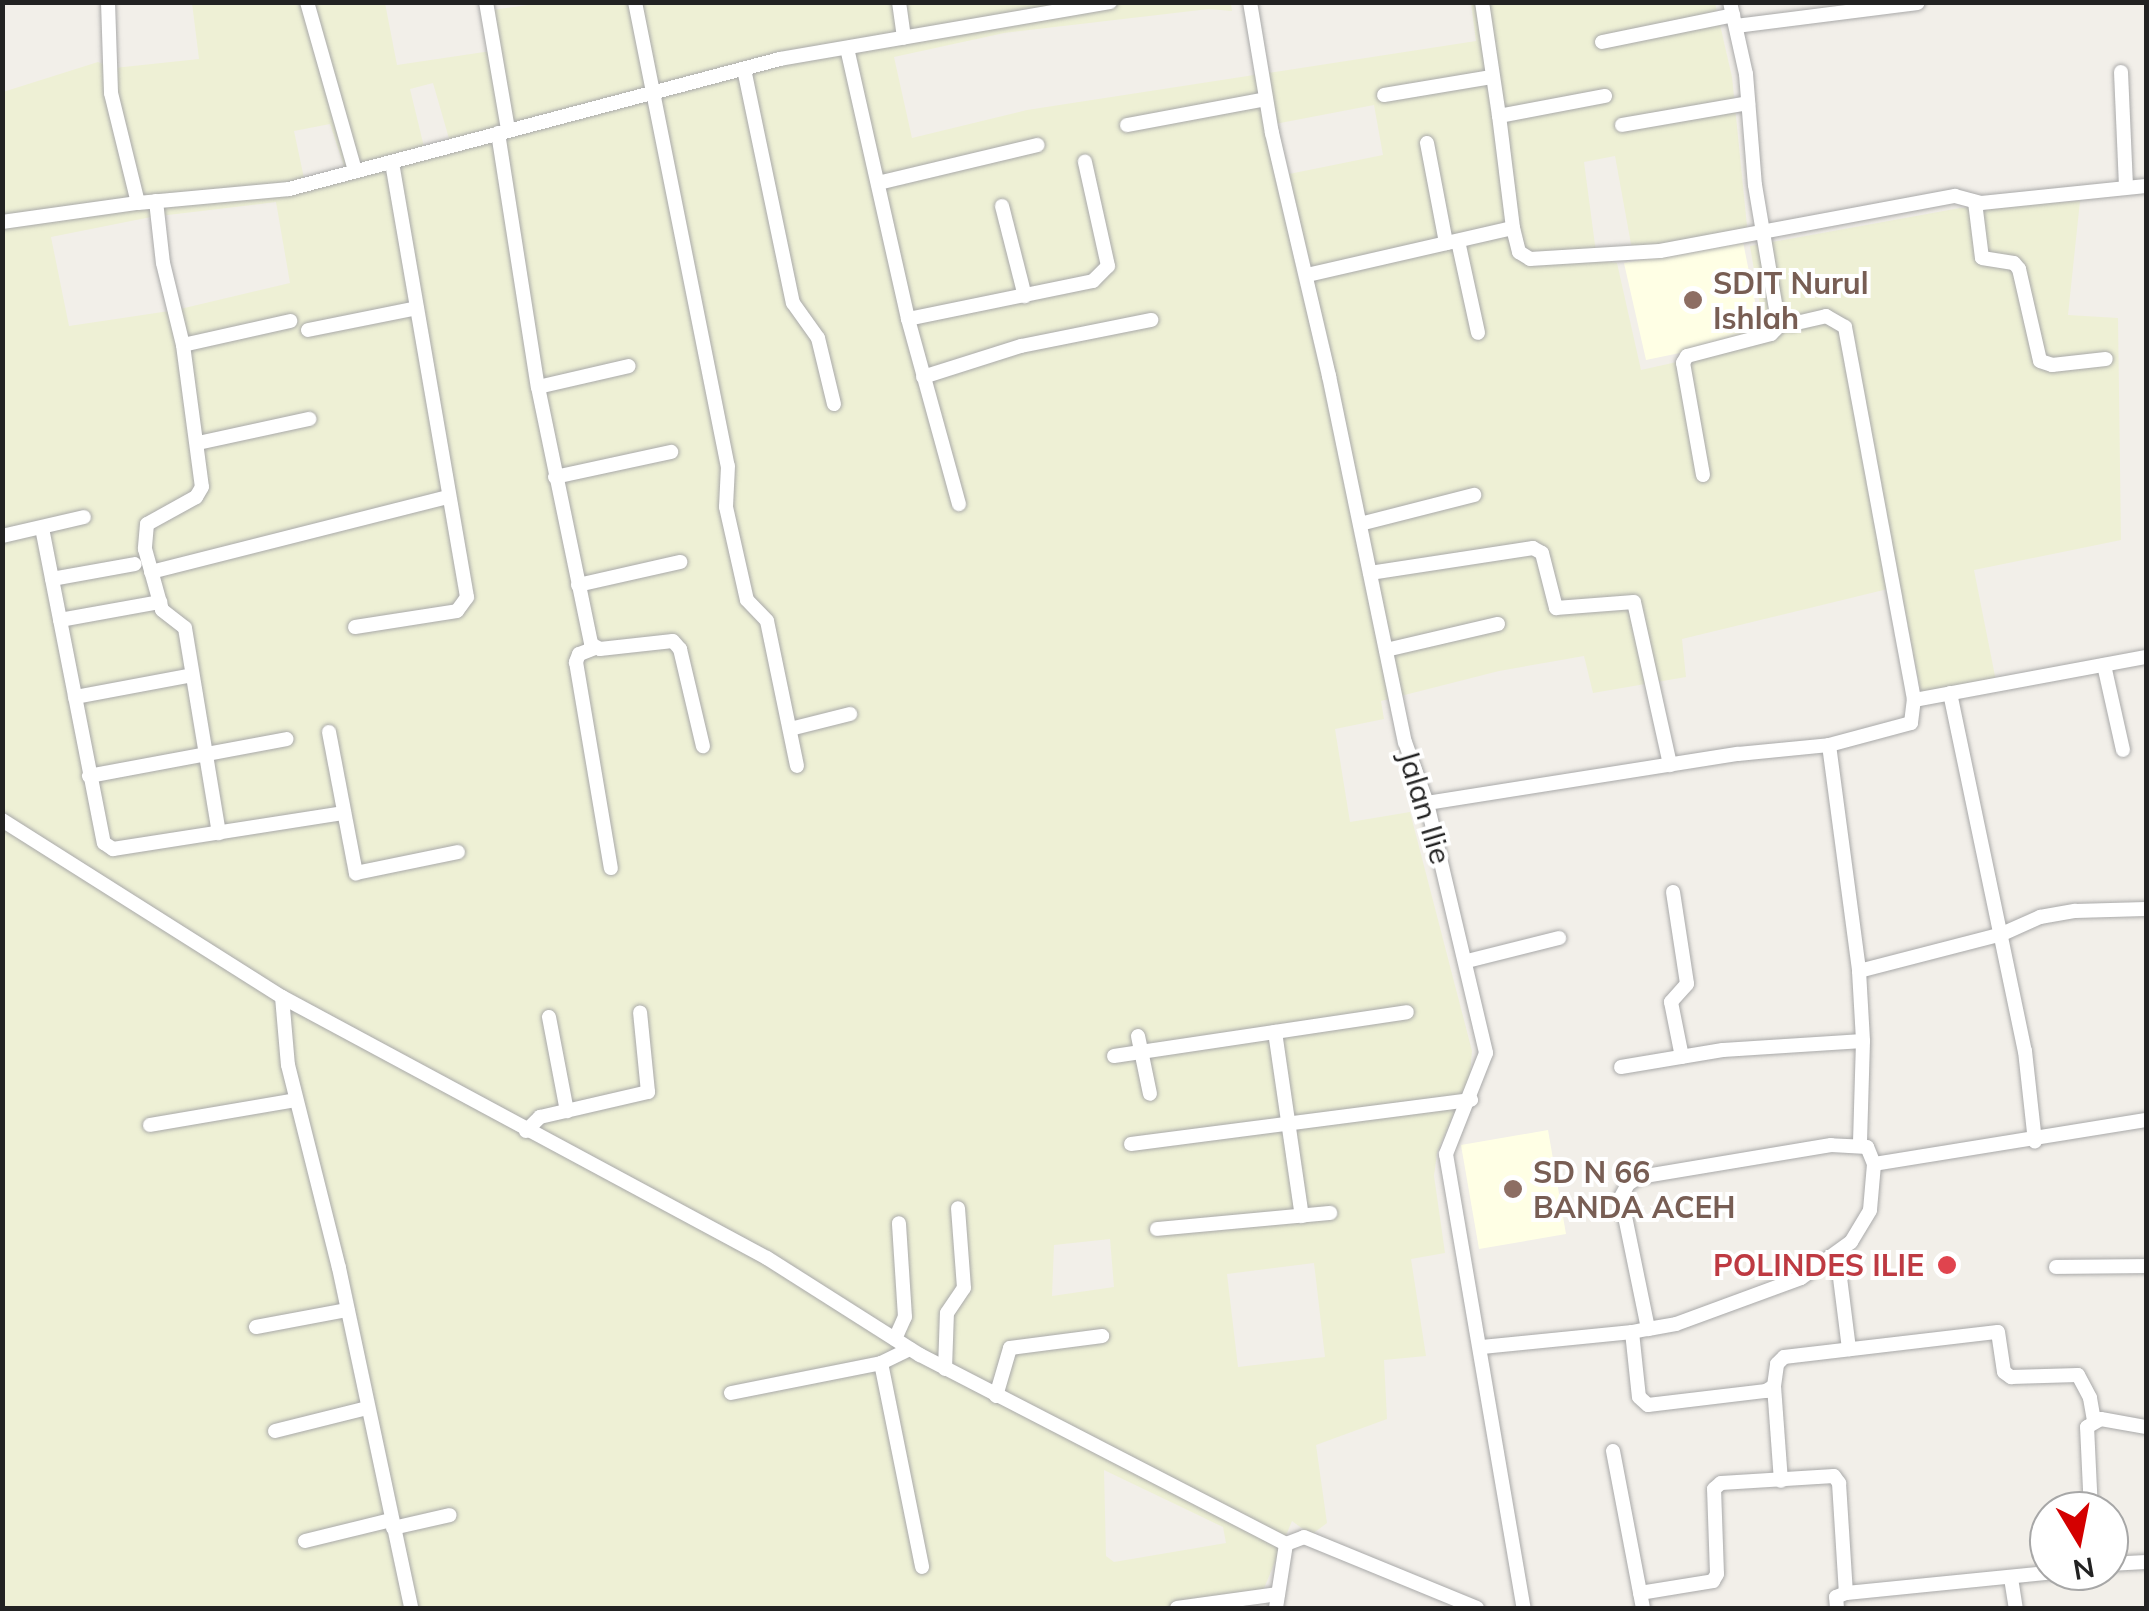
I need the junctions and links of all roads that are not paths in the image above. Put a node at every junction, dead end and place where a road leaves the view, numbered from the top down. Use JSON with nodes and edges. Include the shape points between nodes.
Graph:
{"nodes":[{"id":1,"x":108,"y":2,"type":"edge"},
{"id":2,"x":307,"y":2,"type":"edge"},
{"id":3,"x":486,"y":2,"type":"edge"},
{"id":4,"x":635,"y":2,"type":"edge"},
{"id":5,"x":899,"y":2,"type":"edge"},
{"id":6,"x":1110,"y":2,"type":"edge"},
{"id":7,"x":1250,"y":2,"type":"edge"},
{"id":8,"x":1482,"y":2,"type":"edge"},
{"id":9,"x":1918,"y":3,"type":"edge"},
{"id":10,"x":1070,"y":4,"type":"edge"},
{"id":11,"x":1733,"y":14,"type":"edge"},
{"id":12,"x":904,"y":38,"type":"junction"},
{"id":13,"x":1602,"y":42,"type":"dead end"},
{"id":14,"x":846,"y":48,"type":"junction"},
{"id":15,"x":744,"y":69,"type":"junction"},
{"id":16,"x":2120,"y":72,"type":"dead end"},
{"id":17,"x":1491,"y":77,"type":"junction"},
{"id":18,"x":651,"y":94,"type":"junction"},
{"id":19,"x":1384,"y":95,"type":"dead end"},
{"id":20,"x":1605,"y":96,"type":"dead end"},
{"id":21,"x":1266,"y":98,"type":"junction"},
{"id":22,"x":1748,"y":103,"type":"junction"},
{"id":23,"x":1499,"y":116,"type":"junction"},
{"id":24,"x":1622,"y":124,"type":"dead end"},
{"id":25,"x":1128,"y":126,"type":"dead end"},
{"id":26,"x":503,"y":131,"type":"junction"},
{"id":27,"x":1427,"y":143,"type":"dead end"},
{"id":28,"x":1038,"y":145,"type":"dead end"},
{"id":29,"x":392,"y":162,"type":"junction"},
{"id":30,"x":1085,"y":162,"type":"dead end"},
{"id":31,"x":355,"y":171,"type":"junction"},
{"id":32,"x":878,"y":182,"type":"junction"},
{"id":33,"x":2126,"y":186,"type":"junction"},
{"id":34,"x":2146,"y":186,"type":"edge"},
{"id":35,"x":156,"y":201,"type":"junction"},
{"id":36,"x":138,"y":202,"type":"junction"},
{"id":37,"x":1975,"y":202,"type":"junction"},
{"id":38,"x":1002,"y":206,"type":"dead end"},
{"id":39,"x":2,"y":222,"type":"edge"},
{"id":40,"x":1513,"y":228,"type":"junction"},
{"id":41,"x":1762,"y":233,"type":"junction"},
{"id":42,"x":1452,"y":242,"type":"junction"},
{"id":43,"x":1307,"y":275,"type":"junction"},
{"id":44,"x":1025,"y":296,"type":"junction"},
{"id":45,"x":416,"y":308,"type":"junction"},
{"id":46,"x":908,"y":318,"type":"junction"},
{"id":47,"x":1151,"y":320,"type":"dead end"},
{"id":48,"x":290,"y":321,"type":"dead end"},
{"id":49,"x":1782,"y":323,"type":"junction"},
{"id":50,"x":308,"y":330,"type":"dead end"},
{"id":51,"x":1478,"y":333,"type":"dead end"},
{"id":52,"x":184,"y":345,"type":"junction"},
{"id":53,"x":2106,"y":359,"type":"dead end"},
{"id":54,"x":629,"y":366,"type":"dead end"},
{"id":55,"x":922,"y":377,"type":"junction"},
{"id":56,"x":538,"y":387,"type":"junction"},
{"id":57,"x":834,"y":404,"type":"dead end"},
{"id":58,"x":309,"y":419,"type":"dead end"},
{"id":59,"x":198,"y":443,"type":"junction"},
{"id":60,"x":671,"y":452,"type":"dead end"},
{"id":61,"x":1704,"y":475,"type":"dead end"},
{"id":62,"x":555,"y":477,"type":"junction"},
{"id":63,"x":1474,"y":495,"type":"dead end"},
{"id":64,"x":448,"y":497,"type":"junction"},
{"id":65,"x":959,"y":504,"type":"dead end"},
{"id":66,"x":84,"y":517,"type":"dead end"},
{"id":67,"x":1360,"y":524,"type":"junction"},
{"id":68,"x":42,"y":528,"type":"junction"},
{"id":69,"x":2,"y":536,"type":"edge"},
{"id":70,"x":680,"y":562,"type":"dead end"},
{"id":71,"x":136,"y":564,"type":"dead end"},
{"id":72,"x":151,"y":572,"type":"junction"},
{"id":73,"x":1370,"y":573,"type":"junction"},
{"id":74,"x":52,"y":579,"type":"junction"},
{"id":75,"x":578,"y":585,"type":"junction"},
{"id":76,"x":160,"y":602,"type":"junction"},
{"id":77,"x":60,"y":620,"type":"junction"},
{"id":78,"x":1498,"y":624,"type":"dead end"},
{"id":79,"x":355,"y":627,"type":"dead end"},
{"id":80,"x":595,"y":648,"type":"junction"},
{"id":81,"x":1386,"y":650,"type":"junction"},
{"id":82,"x":2146,"y":658,"type":"edge"},
{"id":83,"x":2104,"y":665,"type":"junction"},
{"id":84,"x":192,"y":675,"type":"junction"},
{"id":85,"x":1950,"y":693,"type":"junction"},
{"id":86,"x":74,"y":696,"type":"junction"},
{"id":87,"x":1914,"y":700,"type":"junction"},
{"id":88,"x":850,"y":714,"type":"dead end"},
{"id":89,"x":790,"y":728,"type":"junction"},
{"id":90,"x":329,"y":732,"type":"dead end"},
{"id":91,"x":288,"y":739,"type":"dead end"},
{"id":92,"x":1828,"y":745,"type":"junction"},
{"id":93,"x":703,"y":746,"type":"dead end"},
{"id":94,"x":2124,"y":750,"type":"dead end"},
{"id":95,"x":206,"y":755,"type":"junction"},
{"id":96,"x":1670,"y":765,"type":"junction"},
{"id":97,"x":798,"y":766,"type":"dead end"},
{"id":98,"x":89,"y":776,"type":"junction"},
{"id":99,"x":1427,"y":803,"type":"junction"},
{"id":100,"x":344,"y":813,"type":"junction"},
{"id":101,"x":2,"y":820,"type":"edge"},
{"id":102,"x":219,"y":832,"type":"junction"},
{"id":103,"x":458,"y":852,"type":"dead end"},
{"id":104,"x":610,"y":868,"type":"dead end"},
{"id":105,"x":1673,"y":892,"type":"dead end"},
{"id":106,"x":2146,"y":909,"type":"edge"},
{"id":107,"x":2002,"y":934,"type":"junction"},
{"id":108,"x":1559,"y":938,"type":"dead end"},
{"id":109,"x":1467,"y":960,"type":"junction"},
{"id":110,"x":1859,"y":971,"type":"junction"},
{"id":111,"x":282,"y":997,"type":"junction"},
{"id":112,"x":640,"y":1012,"type":"dead end"},
{"id":113,"x":1407,"y":1012,"type":"dead end"},
{"id":114,"x":549,"y":1017,"type":"dead end"},
{"id":115,"x":1275,"y":1032,"type":"junction"},
{"id":116,"x":1138,"y":1036,"type":"dead end"},
{"id":117,"x":1863,"y":1041,"type":"junction"},
{"id":118,"x":1142,"y":1052,"type":"junction"},
{"id":119,"x":1114,"y":1056,"type":"dead end"},
{"id":120,"x":1682,"y":1057,"type":"junction"},
{"id":121,"x":1622,"y":1068,"type":"dead end"},
{"id":122,"x":1150,"y":1094,"type":"dead end"},
{"id":123,"x":296,"y":1100,"type":"junction"},
{"id":124,"x":1470,"y":1100,"type":"junction"},
{"id":125,"x":567,"y":1111,"type":"junction"},
{"id":126,"x":2146,"y":1120,"type":"edge"},
{"id":127,"x":150,"y":1124,"type":"dead end"},
{"id":128,"x":1292,"y":1127,"type":"junction"},
{"id":129,"x":526,"y":1132,"type":"junction"},
{"id":130,"x":2035,"y":1141,"type":"junction"},
{"id":131,"x":1131,"y":1144,"type":"dead end"},
{"id":132,"x":1860,"y":1144,"type":"junction"},
{"id":133,"x":1874,"y":1164,"type":"junction"},
{"id":134,"x":958,"y":1208,"type":"dead end"},
{"id":135,"x":1330,"y":1214,"type":"dead end"},
{"id":136,"x":1302,"y":1216,"type":"junction"},
{"id":137,"x":899,"y":1223,"type":"dead end"},
{"id":138,"x":1157,"y":1229,"type":"dead end"},
{"id":139,"x":1837,"y":1254,"type":"junction"},
{"id":140,"x":2146,"y":1266,"type":"edge"},
{"id":141,"x":2056,"y":1267,"type":"dead end"},
{"id":142,"x":347,"y":1310,"type":"junction"},
{"id":143,"x":256,"y":1327,"type":"dead end"},
{"id":144,"x":1648,"y":1330,"type":"junction"},
{"id":145,"x":1632,"y":1332,"type":"junction"},
{"id":146,"x":1102,"y":1336,"type":"dead end"},
{"id":147,"x":895,"y":1340,"type":"junction"},
{"id":148,"x":1482,"y":1347,"type":"junction"},
{"id":149,"x":910,"y":1348,"type":"junction"},
{"id":150,"x":1849,"y":1348,"type":"junction"},
{"id":151,"x":881,"y":1363,"type":"junction"},
{"id":152,"x":945,"y":1369,"type":"junction"},
{"id":153,"x":1774,"y":1386,"type":"junction"},
{"id":154,"x":731,"y":1393,"type":"dead end"},
{"id":155,"x":996,"y":1396,"type":"junction"},
{"id":156,"x":367,"y":1408,"type":"junction"},
{"id":157,"x":2094,"y":1421,"type":"junction"},
{"id":158,"x":2146,"y":1427,"type":"edge"},
{"id":159,"x":275,"y":1431,"type":"dead end"},
{"id":160,"x":1613,"y":1451,"type":"dead end"},
{"id":161,"x":1781,"y":1481,"type":"junction"},
{"id":162,"x":2090,"y":1491,"type":"edge"},
{"id":163,"x":450,"y":1516,"type":"dead end"},
{"id":164,"x":392,"y":1524,"type":"junction"},
{"id":165,"x":306,"y":1541,"type":"dead end"},
{"id":166,"x":1286,"y":1544,"type":"junction"},
{"id":167,"x":922,"y":1567,"type":"dead end"},
{"id":168,"x":2029,"y":1576,"type":"edge"},
{"id":169,"x":2012,"y":1578,"type":"junction"},
{"id":170,"x":1846,"y":1593,"type":"junction"},
{"id":171,"x":1277,"y":1601,"type":"edge"},
{"id":172,"x":1641,"y":1601,"type":"edge"},
{"id":173,"x":410,"y":1608,"type":"edge"},
{"id":174,"x":1177,"y":1608,"type":"edge"},
{"id":175,"x":1477,"y":1608,"type":"edge"},
{"id":176,"x":1524,"y":1608,"type":"edge"},
{"id":177,"x":1837,"y":1608,"type":"edge"},
{"id":178,"x":2016,"y":1608,"type":"edge"}],
"edges":[{"from":1,"to":36,"type":"street","via":[[111,93]]},
{"from":2,"to":31,"type":"street"},
{"from":3,"to":26,"type":"street"},
{"from":4,"to":18,"type":"street"},
{"from":5,"to":12,"type":"street"},
{"from":6,"to":10,"type":"street"},
{"from":7,"to":21,"type":"street","name":"Jalan Ilie"},
{"from":8,"to":17,"type":"street"},
{"from":9,"to":11,"type":"street"},
{"from":10,"to":12,"type":"street"},
{"from":11,"to":13,"type":"street"},
{"from":11,"to":22,"type":"street"},
{"from":12,"to":14,"type":"street"},
{"from":14,"to":15,"type":"street"},
{"from":14,"to":32,"type":"street"},
{"from":15,"to":18,"type":"street"},
{"from":15,"to":57,"type":"street","via":[[794,303],[818,338]]},
{"from":16,"to":33,"type":"street"},
{"from":17,"to":19,"type":"street"},
{"from":17,"to":23,"type":"street"},
{"from":18,"to":26,"type":"street"},
{"from":18,"to":89,"type":"street","via":[[728,466],[726,508],[747,600],[767,621]]},
{"from":20,"to":23,"type":"street"},
{"from":21,"to":25,"type":"street"},
{"from":21,"to":43,"type":"street","name":"Jalan Ilie"},
{"from":22,"to":24,"type":"street"},
{"from":22,"to":41,"type":"street"},
{"from":23,"to":40,"type":"street"},
{"from":26,"to":29,"type":"street"},
{"from":26,"to":56,"type":"street"},
{"from":27,"to":42,"type":"street"},
{"from":28,"to":32,"type":"street"},
{"from":29,"to":31,"type":"street"},
{"from":29,"to":45,"type":"street"},
{"from":30,"to":44,"type":"street","via":[[1108,266],[1094,281]]},
{"from":31,"to":35,"type":"street","via":[[289,189]]},
{"from":32,"to":46,"type":"street"},
{"from":33,"to":34,"type":"street"},
{"from":33,"to":37,"type":"street"},
{"from":35,"to":36,"type":"street"},
{"from":35,"to":52,"type":"street","via":[[163,264]]},
{"from":36,"to":39,"type":"street"},
{"from":37,"to":41,"type":"street","via":[[1954,196]]},
{"from":37,"to":53,"type":"street","via":[[1982,258],[2014,263],[2019,270],[2040,361]]},
{"from":38,"to":44,"type":"street"},
{"from":40,"to":41,"type":"street","via":[[1519,252],[1530,259],[1660,251]]},
{"from":40,"to":42,"type":"street"},
{"from":41,"to":49,"type":"street"},
{"from":42,"to":43,"type":"street"},
{"from":42,"to":51,"type":"street"},
{"from":43,"to":67,"type":"street","name":"Jalan Ilie"},
{"from":44,"to":46,"type":"street"},
{"from":45,"to":50,"type":"street"},
{"from":45,"to":64,"type":"street"},
{"from":46,"to":55,"type":"street"},
{"from":47,"to":55,"type":"street","via":[[1021,346]]},
{"from":48,"to":52,"type":"street"},
{"from":49,"to":61,"type":"street","via":[[1771,334],[1687,356],[1682,363]]},
{"from":49,"to":87,"type":"street","via":[[1826,316],[1845,327]]},
{"from":52,"to":59,"type":"street"},
{"from":54,"to":56,"type":"street"},
{"from":55,"to":65,"type":"street"},
{"from":56,"to":62,"type":"street"},
{"from":58,"to":59,"type":"street"},
{"from":59,"to":72,"type":"street","via":[[202,487],[196,498],[147,524]]},
{"from":60,"to":62,"type":"street"},
{"from":62,"to":75,"type":"street"},
{"from":63,"to":67,"type":"street"},
{"from":64,"to":72,"type":"street"},
{"from":64,"to":79,"type":"street","via":[[464,605]]},
{"from":66,"to":68,"type":"street"},
{"from":67,"to":73,"type":"street","name":"Jalan Ilie"},
{"from":68,"to":69,"type":"street"},
{"from":68,"to":74,"type":"street"},
{"from":70,"to":75,"type":"street"},
{"from":71,"to":74,"type":"street"},
{"from":72,"to":76,"type":"street"},
{"from":73,"to":81,"type":"street","name":"Jalan Ilie"},
{"from":73,"to":96,"type":"street","via":[[1533,548],[1542,552],[1556,608],[1634,602]]},
{"from":74,"to":77,"type":"street"},
{"from":75,"to":80,"type":"street"},
{"from":76,"to":77,"type":"street"},
{"from":76,"to":84,"type":"street","via":[[185,628]]},
{"from":77,"to":86,"type":"street"},
{"from":78,"to":81,"type":"street"},
{"from":80,"to":93,"type":"street","via":[[673,641]]},
{"from":80,"to":104,"type":"street","via":[[576,662]]},
{"from":81,"to":99,"type":"street","name":"Jalan Ilie","via":[[1405,742]]},
{"from":82,"to":83,"type":"street"},
{"from":83,"to":85,"type":"street"},
{"from":83,"to":94,"type":"street"},
{"from":84,"to":86,"type":"street"},
{"from":84,"to":95,"type":"street"},
{"from":85,"to":87,"type":"street"},
{"from":85,"to":107,"type":"street"},
{"from":86,"to":98,"type":"street"},
{"from":87,"to":92,"type":"street","via":[[1910,722]]},
{"from":88,"to":89,"type":"street"},
{"from":89,"to":97,"type":"street"},
{"from":90,"to":100,"type":"street"},
{"from":91,"to":95,"type":"street"},
{"from":92,"to":96,"type":"street"},
{"from":92,"to":110,"type":"street"},
{"from":95,"to":98,"type":"street"},
{"from":95,"to":102,"type":"street"},
{"from":96,"to":99,"type":"street"},
{"from":98,"to":102,"type":"street","via":[[99,833],[113,849]]},
{"from":99,"to":109,"type":"street","name":"Jalan Ilie"},
{"from":100,"to":102,"type":"street"},
{"from":100,"to":103,"type":"street","via":[[356,873]]},
{"from":101,"to":111,"type":"street"},
{"from":105,"to":120,"type":"street","via":[[1687,984],[1671,1002]]},
{"from":106,"to":107,"type":"street","via":[[2040,917]]},
{"from":107,"to":110,"type":"street"},
{"from":107,"to":130,"type":"street"},
{"from":108,"to":109,"type":"street"},
{"from":109,"to":124,"type":"street","name":"Jalan Ilie","via":[[1486,1053]]},
{"from":110,"to":117,"type":"street"},
{"from":111,"to":123,"type":"street"},
{"from":111,"to":129,"type":"street"},
{"from":112,"to":125,"type":"street","via":[[648,1092]]},
{"from":113,"to":115,"type":"street"},
{"from":114,"to":125,"type":"street"},
{"from":115,"to":118,"type":"street"},
{"from":115,"to":128,"type":"street"},
{"from":116,"to":118,"type":"street"},
{"from":117,"to":120,"type":"street"},
{"from":117,"to":132,"type":"street"},
{"from":118,"to":119,"type":"street"},
{"from":118,"to":122,"type":"street"},
{"from":120,"to":121,"type":"street"},
{"from":123,"to":127,"type":"street"},
{"from":123,"to":142,"type":"street"},
{"from":124,"to":128,"type":"street"},
{"from":124,"to":148,"type":"street","name":"Jalan Ilie","via":[[1446,1154]]},
{"from":125,"to":129,"type":"street","via":[[540,1117]]},
{"from":126,"to":130,"type":"street"},
{"from":128,"to":131,"type":"street"},
{"from":128,"to":136,"type":"street"},
{"from":129,"to":147,"type":"street","via":[[767,1258]]},
{"from":130,"to":133,"type":"street"},
{"from":132,"to":133,"type":"street"},
{"from":132,"to":144,"type":"street","via":[[1628,1184],[1621,1196]]},
{"from":133,"to":139,"type":"street","via":[[1870,1210]]},
{"from":134,"to":152,"type":"street","via":[[964,1288],[947,1313]]},
{"from":135,"to":136,"type":"street"},
{"from":136,"to":138,"type":"street"},
{"from":137,"to":147,"type":"street","via":[[904,1317]]},
{"from":139,"to":144,"type":"street","via":[[1801,1278]]},
{"from":139,"to":150,"type":"street"},
{"from":140,"to":141,"type":"street"},
{"from":142,"to":143,"type":"street"},
{"from":142,"to":156,"type":"street"},
{"from":144,"to":145,"type":"street"},
{"from":145,"to":148,"type":"street"},
{"from":145,"to":153,"type":"street","via":[[1643,1404]]},
{"from":146,"to":155,"type":"street","via":[[1010,1348]]},
{"from":147,"to":149,"type":"street"},
{"from":148,"to":176,"type":"street","name":"Jalan Ilie"},
{"from":149,"to":151,"type":"street"},
{"from":149,"to":152,"type":"street"},
{"from":150,"to":153,"type":"street","via":[[1779,1359]]},
{"from":150,"to":157,"type":"street","via":[[1998,1332],[2004,1372],[2078,1375]]},
{"from":151,"to":154,"type":"street"},
{"from":151,"to":167,"type":"street"},
{"from":152,"to":155,"type":"street"},
{"from":153,"to":161,"type":"street"},
{"from":155,"to":166,"type":"street"},
{"from":156,"to":159,"type":"street"},
{"from":156,"to":164,"type":"street"},
{"from":157,"to":158,"type":"street"},
{"from":157,"to":162,"type":"street","via":[[2084,1436]]},
{"from":160,"to":172,"type":"street"},
{"from":161,"to":170,"type":"street","via":[[1834,1476],[1839,1483]]},
{"from":161,"to":172,"type":"street","via":[[1714,1489],[1713,1581]]},
{"from":163,"to":164,"type":"street"},
{"from":164,"to":165,"type":"street"},
{"from":164,"to":173,"type":"street"},
{"from":166,"to":171,"type":"street"},
{"from":166,"to":175,"type":"street","via":[[1312,1538]]},
{"from":168,"to":169,"type":"street"},
{"from":169,"to":170,"type":"street"},
{"from":169,"to":178,"type":"street"},
{"from":170,"to":177,"type":"street","via":[[1836,1597]]},
{"from":171,"to":174,"type":"street"}]}
